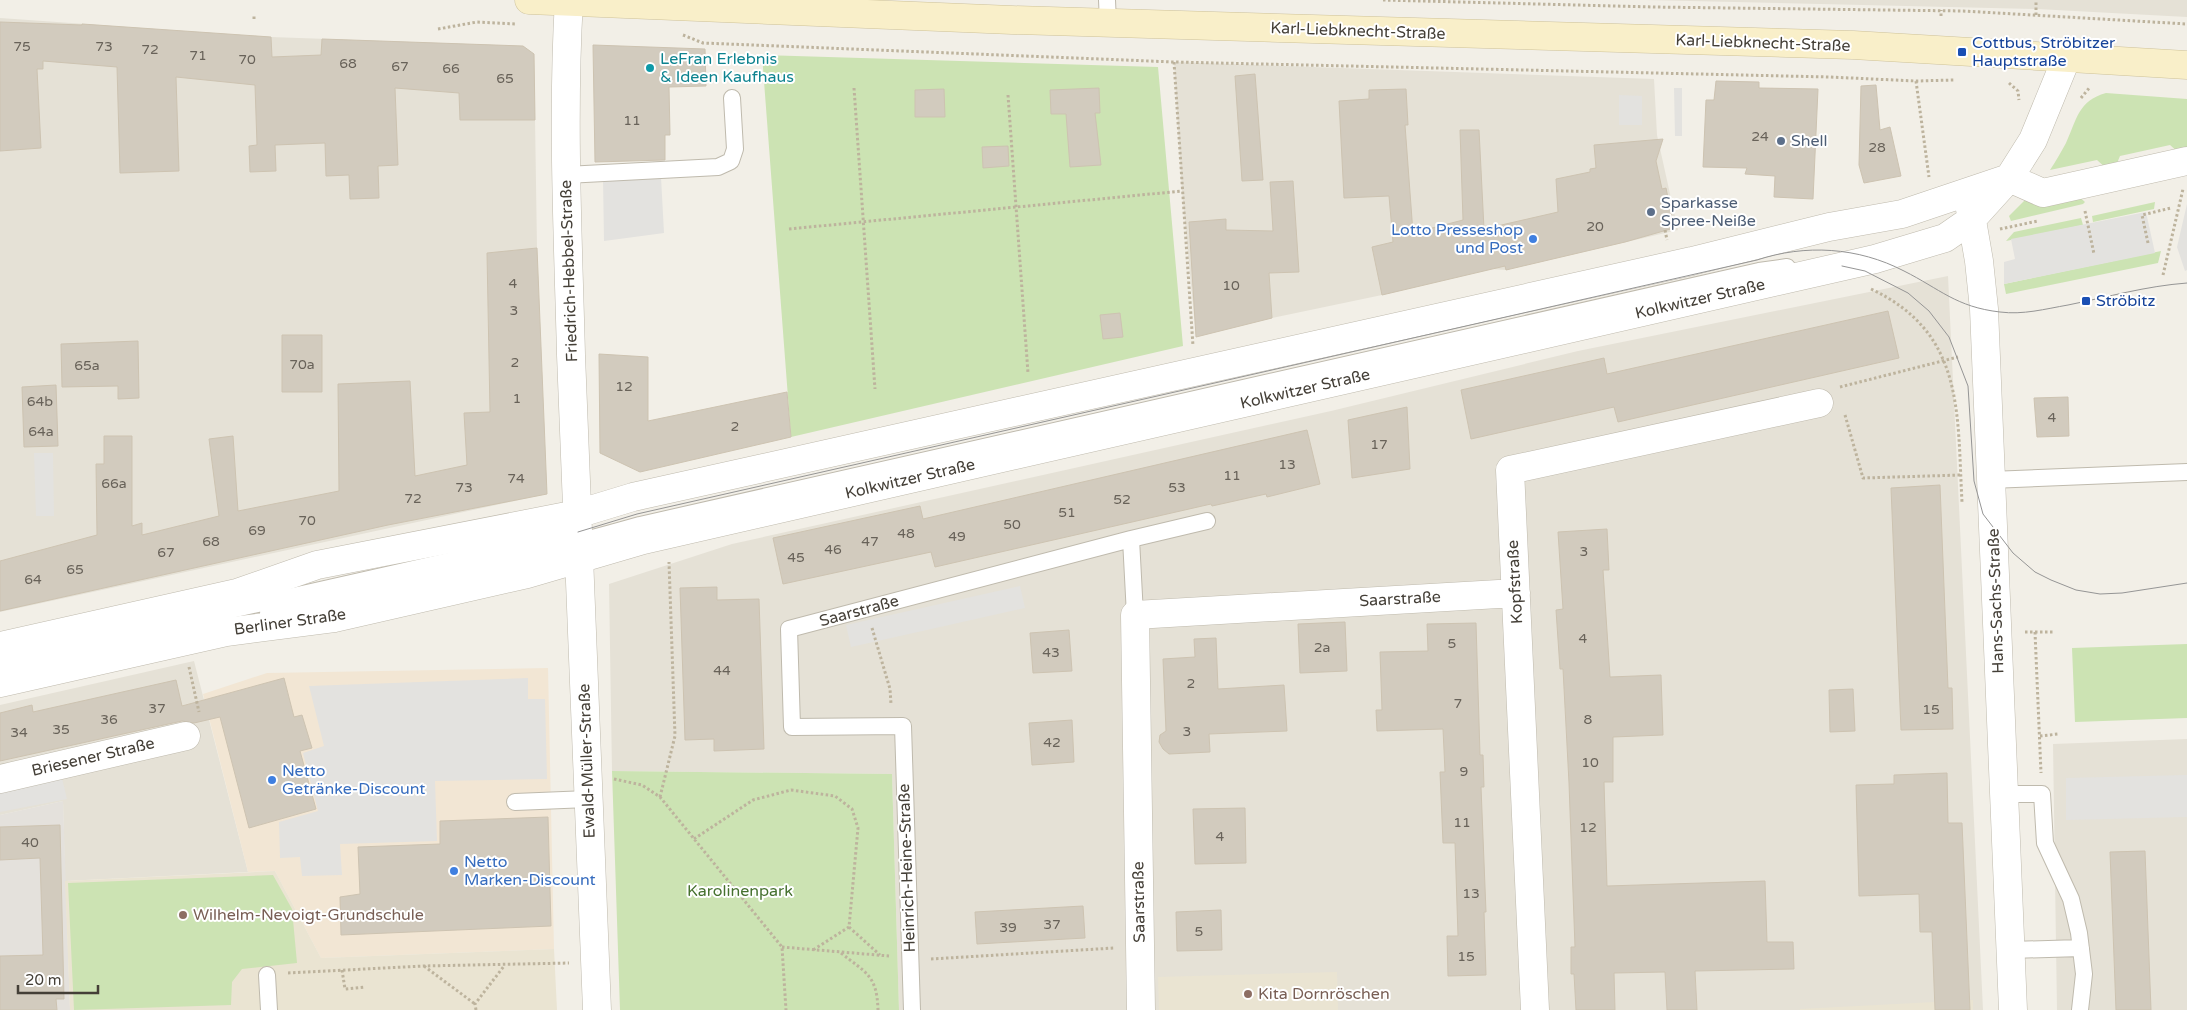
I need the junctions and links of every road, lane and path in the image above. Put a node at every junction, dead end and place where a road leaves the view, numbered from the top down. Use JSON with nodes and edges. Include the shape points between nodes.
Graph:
{"nodes":[{"id":1,"x":1383,"y":0,"type":"edge"},
{"id":2,"x":2036,"y":0,"type":"edge"},
{"id":3,"x":569,"y":1,"type":"edge"},
{"id":4,"x":1942,"y":10,"type":"junction"},
{"id":5,"x":1107,"y":11,"type":"edge"},
{"id":6,"x":527,"y":12,"type":"edge"},
{"id":7,"x":2036,"y":15,"type":"junction"},
{"id":8,"x":1941,"y":16,"type":"dead end"},
{"id":9,"x":2187,"y":24,"type":"edge"},
{"id":10,"x":438,"y":29,"type":"dead end"},
{"id":11,"x":704,"y":43,"type":"dead end"},
{"id":12,"x":2067,"y":57,"type":"junction"},
{"id":13,"x":1174,"y":62,"type":"junction"},
{"id":14,"x":2187,"y":65,"type":"edge"},
{"id":15,"x":1963,"y":78,"type":"dead end"},
{"id":16,"x":1916,"y":81,"type":"junction"},
{"id":17,"x":854,"y":88,"type":"dead end"},
{"id":18,"x":1008,"y":95,"type":"dead end"},
{"id":19,"x":732,"y":98,"type":"dead end"},
{"id":20,"x":2187,"y":161,"type":"edge"},
{"id":21,"x":566,"y":175,"type":"junction"},
{"id":22,"x":2009,"y":178,"type":"junction"},
{"id":23,"x":1929,"y":181,"type":"dead end"},
{"id":24,"x":2183,"y":188,"type":"dead end"},
{"id":25,"x":1182,"y":191,"type":"junction"},
{"id":26,"x":1967,"y":193,"type":"junction"},
{"id":27,"x":1017,"y":207,"type":"junction"},
{"id":28,"x":2171,"y":208,"type":"dead end"},
{"id":29,"x":2085,"y":210,"type":"dead end"},
{"id":30,"x":1972,"y":220,"type":"junction"},
{"id":31,"x":863,"y":222,"type":"junction"},
{"id":32,"x":789,"y":229,"type":"dead end"},
{"id":33,"x":1664,"y":230,"type":"dead end"},
{"id":34,"x":1667,"y":240,"type":"dead end"},
{"id":35,"x":2148,"y":243,"type":"dead end"},
{"id":36,"x":2094,"y":254,"type":"dead end"},
{"id":37,"x":2163,"y":275,"type":"dead end"},
{"id":38,"x":1868,"y":287,"type":"dead end"},
{"id":39,"x":1193,"y":352,"type":"dead end"},
{"id":40,"x":1985,"y":352,"type":"junction"},
{"id":41,"x":1944,"y":360,"type":"junction"},
{"id":42,"x":1028,"y":373,"type":"dead end"},
{"id":43,"x":875,"y":390,"type":"dead end"},
{"id":44,"x":1834,"y":402,"type":"junction"},
{"id":45,"x":2187,"y":472,"type":"edge"},
{"id":46,"x":1961,"y":474,"type":"junction"},
{"id":47,"x":1990,"y":480,"type":"junction"},
{"id":48,"x":1963,"y":511,"type":"dead end"},
{"id":49,"x":1207,"y":522,"type":"dead end"},
{"id":50,"x":578,"y":537,"type":"junction"},
{"id":51,"x":1131,"y":539,"type":"junction"},
{"id":52,"x":668,"y":555,"type":"dead end"},
{"id":53,"x":1516,"y":593,"type":"junction"},
{"id":54,"x":865,"y":609,"type":"junction"},
{"id":55,"x":1135,"y":615,"type":"junction"},
{"id":56,"x":2036,"y":632,"type":"dead end"},
{"id":57,"x":2054,"y":632,"type":"dead end"},
{"id":58,"x":0,"y":646,"type":"edge"},
{"id":59,"x":0,"y":662,"type":"edge"},
{"id":60,"x":189,"y":665,"type":"dead end"},
{"id":61,"x":0,"y":674,"type":"edge"},
{"id":62,"x":0,"y":683,"type":"edge"},
{"id":63,"x":890,"y":694,"type":"dead end"},
{"id":64,"x":903,"y":726,"type":"joint"},
{"id":65,"x":2058,"y":734,"type":"dead end"},
{"id":66,"x":186,"y":736,"type":"joint"},
{"id":67,"x":2040,"y":736,"type":"dead end"},
{"id":68,"x":0,"y":779,"type":"edge"},
{"id":69,"x":587,"y":789,"type":"junction"},
{"id":70,"x":2004,"y":794,"type":"junction"},
{"id":71,"x":660,"y":797,"type":"junction"},
{"id":72,"x":515,"y":802,"type":"dead end"},
{"id":73,"x":694,"y":839,"type":"junction"},
{"id":74,"x":849,"y":927,"type":"junction"},
{"id":75,"x":1140,"y":946,"type":"junction"},
{"id":76,"x":782,"y":947,"type":"junction"},
{"id":77,"x":2081,"y":948,"type":"junction"},
{"id":78,"x":813,"y":950,"type":"junction"},
{"id":79,"x":2011,"y":950,"type":"junction"},
{"id":80,"x":840,"y":953,"type":"junction"},
{"id":81,"x":880,"y":956,"type":"junction"},
{"id":82,"x":910,"y":958,"type":"junction"},
{"id":83,"x":595,"y":962,"type":"junction"},
{"id":84,"x":504,"y":965,"type":"junction"},
{"id":85,"x":423,"y":966,"type":"junction"},
{"id":86,"x":342,"y":970,"type":"junction"},
{"id":87,"x":268,"y":975,"type":"joint"},
{"id":88,"x":365,"y":987,"type":"dead end"},
{"id":89,"x":475,"y":1004,"type":"junction"},
{"id":90,"x":269,"y":1010,"type":"edge"},
{"id":91,"x":476,"y":1010,"type":"edge"},
{"id":92,"x":597,"y":1010,"type":"edge"},
{"id":93,"x":786,"y":1010,"type":"edge"},
{"id":94,"x":878,"y":1010,"type":"edge"},
{"id":95,"x":912,"y":1010,"type":"edge"},
{"id":96,"x":1141,"y":1010,"type":"edge"},
{"id":97,"x":1535,"y":1010,"type":"edge"},
{"id":98,"x":2013,"y":1010,"type":"edge"},
{"id":99,"x":2080,"y":1010,"type":"edge"}],
"edges":[{"from":1,"to":4,"type":"path"},
{"from":2,"to":7,"type":"path"},
{"from":3,"to":5,"type":"main road","name":"Karl-Liebknecht-Straße"},
{"from":3,"to":6,"type":"main road","name":"Karl-Liebknecht-Straße"},
{"from":3,"to":21,"type":"street","name":"Friedrich-Hebbel-Straße"},
{"from":4,"to":7,"type":"path"},
{"from":4,"to":8,"type":"path"},
{"from":5,"to":12,"type":"main road","name":"Karl-Liebknecht-Straße"},
{"from":6,"to":10,"type":"path"},
{"from":7,"to":9,"type":"path"},
{"from":11,"to":13,"type":"path"},
{"from":12,"to":14,"type":"main road","name":"Karl-Liebknecht-Straße"},
{"from":12,"to":22,"type":"street","name":"Kolkwitzer Straße","via":[[2033,140]]},
{"from":13,"to":16,"type":"path"},
{"from":13,"to":25,"type":"path"},
{"from":15,"to":16,"type":"path","via":[[1948,82]]},
{"from":16,"to":23,"type":"path"},
{"from":17,"to":31,"type":"path"},
{"from":18,"to":27,"type":"path"},
{"from":19,"to":21,"type":"lane","via":[[736,150],[731,161],[718,167]]},
{"from":20,"to":22,"type":"street","via":[[2043,193]]},
{"from":21,"to":50,"type":"street","name":"Friedrich-Hebbel-Straße"},
{"from":22,"to":26,"type":"street"},
{"from":22,"to":30,"type":"street","name":"Kolkwitzer Straße"},
{"from":24,"to":37,"type":"path"},
{"from":25,"to":27,"type":"path"},
{"from":25,"to":39,"type":"path"},
{"from":26,"to":30,"type":"street","name":"Hans-Sachs-Straße"},
{"from":26,"to":50,"type":"street","via":[[1902,214],[1829,227],[1682,263],[633,497]]},
{"from":27,"to":31,"type":"path"},
{"from":27,"to":42,"type":"path"},
{"from":28,"to":35,"type":"path","via":[[2142,215]]},
{"from":29,"to":36,"type":"path"},
{"from":30,"to":40,"type":"street","name":"Hans-Sachs-Straße","via":[[1981,277]]},
{"from":30,"to":50,"type":"street","name":"Kolkwitzer Straße","via":[[1928,244],[1842,266],[643,540]]},
{"from":31,"to":32,"type":"path"},
{"from":31,"to":43,"type":"path"},
{"from":33,"to":34,"type":"path"},
{"from":38,"to":41,"type":"path","via":[[1893,299],[1916,318],[1933,338]]},
{"from":40,"to":41,"type":"path"},
{"from":40,"to":47,"type":"street","name":"Hans-Sachs-Straße"},
{"from":41,"to":44,"type":"path","via":[[1837,388]]},
{"from":41,"to":46,"type":"path","via":[[1956,400]]},
{"from":44,"to":46,"type":"path","via":[[1863,478]]},
{"from":44,"to":53,"type":"street","name":"Kopfstraße","via":[[1510,470]]},
{"from":45,"to":47,"type":"lane"},
{"from":46,"to":48,"type":"path"},
{"from":47,"to":70,"type":"street","name":"Hans-Sachs-Straße"},
{"from":49,"to":51,"type":"lane","name":"Saarstraße"},
{"from":50,"to":58,"type":"street","via":[[317,565],[237,592]]},
{"from":50,"to":59,"type":"lane"},
{"from":50,"to":61,"type":"lane","via":[[424,581]]},
{"from":50,"to":62,"type":"street","name":"Berliner Straße","via":[[528,574],[334,618],[226,632]]},
{"from":50,"to":69,"type":"street","name":"Ewald-Müller-Straße"},
{"from":51,"to":54,"type":"lane","name":"Saarstraße"},
{"from":51,"to":55,"type":"lane","name":"Saarstraße"},
{"from":52,"to":71,"type":"path","via":[[675,736]]},
{"from":53,"to":55,"type":"street","name":"Saarstraße"},
{"from":53,"to":97,"type":"street","name":"Kopfstraße"},
{"from":54,"to":63,"type":"path"},
{"from":54,"to":64,"type":"lane","name":"Saarstraße","via":[[789,629],[792,727]]},
{"from":55,"to":75,"type":"street","name":"Saarstraße"},
{"from":56,"to":57,"type":"path"},
{"from":60,"to":66,"type":"path","via":[[201,720],[185,730]]},
{"from":64,"to":82,"type":"lane","name":"Heinrich-Heine-Straße"},
{"from":65,"to":67,"type":"path"},
{"from":66,"to":68,"type":"street","name":"Briesener Straße"},
{"from":69,"to":71,"type":"path","via":[[620,779],[642,785]]},
{"from":69,"to":72,"type":"lane"},
{"from":69,"to":83,"type":"street","name":"Ewald-Müller-Straße"},
{"from":70,"to":77,"type":"lane","via":[[2042,794],[2045,843],[2071,899]]},
{"from":70,"to":79,"type":"street","name":"Hans-Sachs-Straße"},
{"from":71,"to":73,"type":"path"},
{"from":73,"to":74,"type":"path","via":[[753,800],[791,790],[835,796],[852,809],[858,828]]},
{"from":73,"to":76,"type":"path"},
{"from":74,"to":78,"type":"path"},
{"from":74,"to":81,"type":"path"},
{"from":75,"to":82,"type":"path"},
{"from":75,"to":96,"type":"street","name":"Saarstraße"},
{"from":76,"to":78,"type":"path"},
{"from":76,"to":93,"type":"path"},
{"from":77,"to":79,"type":"lane"},
{"from":77,"to":99,"type":"lane","via":[[2084,974]]},
{"from":78,"to":80,"type":"path"},
{"from":79,"to":98,"type":"street","name":"Hans-Sachs-Straße"},
{"from":80,"to":81,"type":"path"},
{"from":80,"to":94,"type":"path","via":[[872,977],[878,993]]},
{"from":81,"to":82,"type":"path"},
{"from":82,"to":95,"type":"lane","name":"Heinrich-Heine-Straße"},
{"from":83,"to":84,"type":"path"},
{"from":83,"to":92,"type":"street","name":"Ewald-Müller-Straße"},
{"from":84,"to":85,"type":"path"},
{"from":84,"to":89,"type":"path"},
{"from":85,"to":86,"type":"path"},
{"from":85,"to":89,"type":"path"},
{"from":86,"to":87,"type":"path"},
{"from":86,"to":88,"type":"path","via":[[345,989]]},
{"from":87,"to":90,"type":"lane"},
{"from":89,"to":91,"type":"path"}]}
